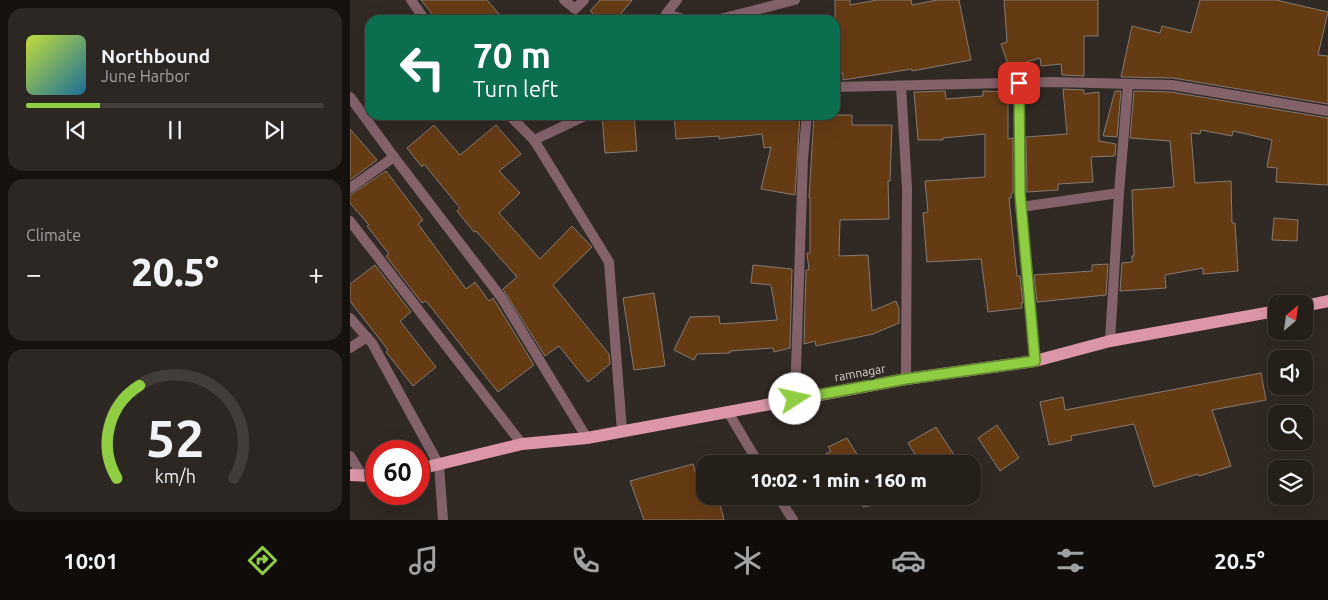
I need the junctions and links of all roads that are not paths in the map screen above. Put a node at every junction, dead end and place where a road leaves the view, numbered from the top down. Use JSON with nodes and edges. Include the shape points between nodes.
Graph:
{"nodes":[{"id":1,"x":411,"y":0,"type":"edge"},
{"id":2,"x":564,"y":0,"type":"edge"},
{"id":3,"x":584,"y":0,"type":"edge"},
{"id":4,"x":677,"y":0,"type":"edge"},
{"id":5,"x":795,"y":0,"type":"edge"},
{"id":6,"x":422,"y":15,"type":"edge"},
{"id":7,"x":670,"y":15,"type":"edge"},
{"id":8,"x":736,"y":15,"type":"edge"},
{"id":9,"x":1019,"y":83,"type":"junction"},
{"id":10,"x":1128,"y":84,"type":"junction"},
{"id":11,"x":901,"y":86,"type":"junction"},
{"id":12,"x":840,"y":87,"type":"edge"},
{"id":13,"x":350,"y":97,"type":"edge"},
{"id":14,"x":1328,"y":111,"type":"edge"},
{"id":15,"x":365,"y":117,"type":"edge"},
{"id":16,"x":367,"y":120,"type":"edge"},
{"id":17,"x":514,"y":120,"type":"edge"},
{"id":18,"x":576,"y":120,"type":"edge"},
{"id":19,"x":807,"y":120,"type":"edge"},
{"id":20,"x":534,"y":140,"type":"junction"},
{"id":21,"x":394,"y":157,"type":"junction"},
{"id":22,"x":350,"y":188,"type":"edge"},
{"id":23,"x":1119,"y":193,"type":"junction"},
{"id":24,"x":1021,"y":207,"type":"junction"},
{"id":25,"x":350,"y":221,"type":"edge"},
{"id":26,"x":1328,"y":301,"type":"edge"},
{"id":27,"x":1313,"y":304,"type":"edge"},
{"id":28,"x":1268,"y":312,"type":"edge"},
{"id":29,"x":350,"y":318,"type":"edge"},
{"id":30,"x":367,"y":338,"type":"junction"},
{"id":31,"x":1110,"y":341,"type":"junction"},
{"id":32,"x":350,"y":348,"type":"edge"},
{"id":33,"x":1035,"y":361,"type":"junction"},
{"id":34,"x":906,"y":379,"type":"junction"},
{"id":35,"x":795,"y":399,"type":"junction"},
{"id":36,"x":728,"y":412,"type":"junction"},
{"id":37,"x":622,"y":431,"type":"junction"},
{"id":38,"x":587,"y":438,"type":"junction"},
{"id":39,"x":522,"y":444,"type":"junction"},
{"id":40,"x":754,"y":455,"type":"edge"},
{"id":41,"x":350,"y":456,"type":"edge"},
{"id":42,"x":439,"y":465,"type":"junction"},
{"id":43,"x":430,"y":467,"type":"edge"},
{"id":44,"x":356,"y":476,"type":"edge"},
{"id":45,"x":783,"y":505,"type":"edge"},
{"id":46,"x":443,"y":520,"type":"edge"},
{"id":47,"x":792,"y":520,"type":"edge"}],
"edges":[{"from":1,"to":6,"type":"street"},
{"from":2,"to":3,"type":"street","via":[[575,9]]},
{"from":4,"to":7,"type":"street","via":[[666,14]]},
{"from":5,"to":8,"type":"street"},
{"from":9,"to":10,"type":"street"},
{"from":9,"to":11,"type":"street"},
{"from":9,"to":24,"type":"street"},
{"from":10,"to":14,"type":"street","via":[[1172,85]]},
{"from":10,"to":23,"type":"street"},
{"from":11,"to":12,"type":"street"},
{"from":11,"to":34,"type":"street","via":[[907,188]]},
{"from":13,"to":15,"type":"street"},
{"from":16,"to":21,"type":"street"},
{"from":17,"to":20,"type":"street"},
{"from":18,"to":20,"type":"street"},
{"from":19,"to":35,"type":"street","via":[[803,158]]},
{"from":20,"to":37,"type":"street","via":[[609,262]]},
{"from":21,"to":22,"type":"street"},
{"from":21,"to":38,"type":"street","via":[[501,297]]},
{"from":23,"to":24,"type":"street"},
{"from":23,"to":31,"type":"street"},
{"from":24,"to":33,"type":"street"},
{"from":25,"to":39,"type":"street"},
{"from":26,"to":27,"type":"main road"},
{"from":28,"to":31,"type":"main road","name":"ramnagar"},
{"from":29,"to":30,"type":"street"},
{"from":30,"to":32,"type":"street"},
{"from":30,"to":42,"type":"street"},
{"from":31,"to":33,"type":"main road","name":"ramnagar"},
{"from":33,"to":34,"type":"main road","name":"ramnagar"},
{"from":34,"to":35,"type":"main road","name":"ramnagar"},
{"from":35,"to":36,"type":"main road","name":"ramnagar"},
{"from":36,"to":37,"type":"main road","name":"ramnagar"},
{"from":36,"to":40,"type":"street"},
{"from":37,"to":38,"type":"main road","name":"ramnagar"},
{"from":38,"to":39,"type":"main road","name":"ramnagar"},
{"from":39,"to":42,"type":"main road","name":"ramnagar"},
{"from":41,"to":44,"type":"street"},
{"from":42,"to":43,"type":"main road","name":"ramnagar"},
{"from":42,"to":46,"type":"street"},
{"from":45,"to":47,"type":"street"}]}
